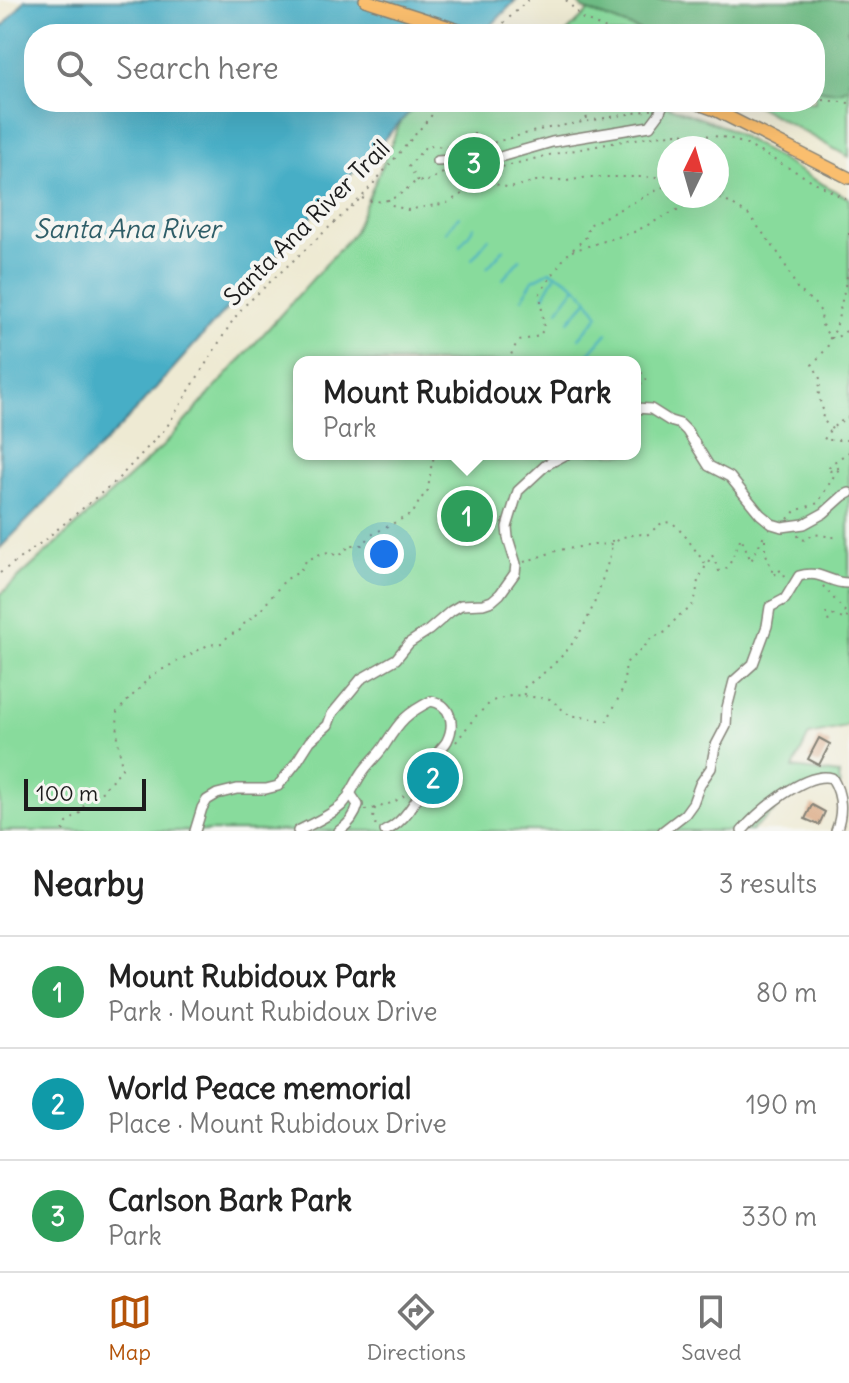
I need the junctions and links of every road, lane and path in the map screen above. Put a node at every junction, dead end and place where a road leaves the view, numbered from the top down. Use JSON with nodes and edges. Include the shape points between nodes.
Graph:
{"nodes":[{"id":1,"x":365,"y":0,"type":"edge"},
{"id":2,"x":528,"y":0,"type":"edge"},
{"id":3,"x":566,"y":0,"type":"edge"},
{"id":4,"x":440,"y":24,"type":"edge"},
{"id":5,"x":503,"y":24,"type":"edge"},
{"id":6,"x":595,"y":24,"type":"edge"},
{"id":7,"x":825,"y":100,"type":"edge"},
{"id":8,"x":849,"y":103,"type":"edge"},
{"id":9,"x":434,"y":112,"type":"edge"},
{"id":10,"x":586,"y":112,"type":"edge"},
{"id":11,"x":639,"y":112,"type":"edge"},
{"id":12,"x":660,"y":112,"type":"edge"},
{"id":13,"x":719,"y":112,"type":"edge"},
{"id":14,"x":587,"y":121,"type":"junction"},
{"id":15,"x":474,"y":133,"type":"dead end"},
{"id":16,"x":475,"y":146,"type":"junction"},
{"id":17,"x":437,"y":161,"type":"dead end"},
{"id":18,"x":479,"y":167,"type":"dead end"},
{"id":19,"x":470,"y":168,"type":"dead end"},
{"id":20,"x":657,"y":177,"type":"edge"},
{"id":21,"x":849,"y":178,"type":"edge"},
{"id":22,"x":418,"y":182,"type":"junction"},
{"id":23,"x":657,"y":190,"type":"edge"},
{"id":24,"x":361,"y":198,"type":"junction"},
{"id":25,"x":388,"y":199,"type":"junction"},
{"id":26,"x":849,"y":201,"type":"edge"},
{"id":27,"x":729,"y":202,"type":"edge"},
{"id":28,"x":681,"y":208,"type":"edge"},
{"id":29,"x":849,"y":233,"type":"edge"},
{"id":30,"x":849,"y":238,"type":"edge"},
{"id":31,"x":570,"y":251,"type":"junction"},
{"id":32,"x":849,"y":267,"type":"edge"},
{"id":33,"x":849,"y":329,"type":"edge"},
{"id":34,"x":830,"y":338,"type":"junction"},
{"id":35,"x":511,"y":356,"type":"edge"},
{"id":36,"x":641,"y":408,"type":"edge"},
{"id":37,"x":849,"y":417,"type":"edge"},
{"id":38,"x":832,"y":429,"type":"junction"},
{"id":39,"x":849,"y":440,"type":"edge"},
{"id":40,"x":849,"y":452,"type":"edge"},
{"id":41,"x":433,"y":460,"type":"edge"},
{"id":42,"x":556,"y":460,"type":"edge"},
{"id":43,"x":849,"y":493,"type":"edge"},
{"id":44,"x":774,"y":525,"type":"junction"},
{"id":45,"x":792,"y":526,"type":"junction"},
{"id":46,"x":764,"y":538,"type":"junction"},
{"id":47,"x":840,"y":538,"type":"dead end"},
{"id":48,"x":612,"y":542,"type":"junction"},
{"id":49,"x":516,"y":564,"type":"junction"},
{"id":50,"x":706,"y":565,"type":"junction"},
{"id":51,"x":0,"y":573,"type":"edge"},
{"id":52,"x":798,"y":578,"type":"junction"},
{"id":53,"x":818,"y":581,"type":"dead end"},
{"id":54,"x":849,"y":583,"type":"edge"},
{"id":55,"x":830,"y":626,"type":"dead end"},
{"id":56,"x":525,"y":696,"type":"junction"},
{"id":57,"x":454,"y":745,"type":"dead end"},
{"id":58,"x":425,"y":778,"type":"junction"},
{"id":59,"x":350,"y":793,"type":"junction"},
{"id":60,"x":375,"y":808,"type":"junction"},
{"id":61,"x":356,"y":811,"type":"junction"},
{"id":62,"x":384,"y":828,"type":"edge"},
{"id":63,"x":63,"y":831,"type":"edge"},
{"id":64,"x":195,"y":831,"type":"edge"},
{"id":65,"x":298,"y":831,"type":"edge"},
{"id":66,"x":339,"y":831,"type":"edge"},
{"id":67,"x":663,"y":831,"type":"edge"},
{"id":68,"x":742,"y":831,"type":"edge"},
{"id":69,"x":836,"y":831,"type":"edge"}],
"edges":[{"from":1,"to":4,"type":"main road"},
{"from":2,"to":5,"type":"path"},
{"from":3,"to":6,"type":"path"},
{"from":7,"to":8,"type":"path"},
{"from":9,"to":24,"type":"path","name":"Santa Ana River Trail"},
{"from":10,"to":14,"type":"path"},
{"from":11,"to":14,"type":"path"},
{"from":12,"to":17,"type":"street","via":[[650,126],[552,142],[500,157]]},
{"from":13,"to":21,"type":"main road"},
{"from":14,"to":16,"type":"path"},
{"from":15,"to":16,"type":"path"},
{"from":16,"to":22,"type":"path","via":[[426,146],[409,166]]},
{"from":18,"to":26,"type":"path","via":[[494,169],[677,133],[712,136],[747,145]]},
{"from":19,"to":22,"type":"path"},
{"from":20,"to":25,"type":"path","via":[[588,177],[510,188],[488,182],[447,203],[407,210]]},
{"from":22,"to":25,"type":"path"},
{"from":23,"to":31,"type":"path","via":[[589,225],[586,237]]},
{"from":24,"to":25,"type":"path","via":[[375,203]]},
{"from":24,"to":51,"type":"path","name":"Santa Ana River Trail","via":[[243,307],[171,421],[117,480]]},
{"from":27,"to":34,"type":"path","via":[[762,230],[793,283],[821,312]]},
{"from":28,"to":31,"type":"path","via":[[634,232]]},
{"from":29,"to":30,"type":"path"},
{"from":31,"to":35,"type":"path","via":[[540,293],[544,329],[539,336],[519,341]]},
{"from":32,"to":34,"type":"path"},
{"from":33,"to":34,"type":"path"},
{"from":34,"to":38,"type":"path","via":[[812,365],[820,377],[822,419]]},
{"from":36,"to":44,"type":"street","via":[[680,424],[709,466],[730,477]]},
{"from":37,"to":38,"type":"path"},
{"from":38,"to":39,"type":"path","via":[[824,440]]},
{"from":40,"to":45,"type":"path","via":[[827,470],[841,467],[818,503],[788,516]]},
{"from":41,"to":63,"type":"path","via":[[428,490],[413,513],[342,554],[322,553],[306,561],[237,633],[148,678],[117,712],[122,769]]},
{"from":42,"to":49,"type":"street","via":[[518,491],[507,527]]},
{"from":43,"to":45,"type":"street","via":[[824,513]]},
{"from":44,"to":45,"type":"street"},
{"from":44,"to":46,"type":"path"},
{"from":45,"to":47,"type":"path","via":[[799,539],[813,534]]},
{"from":46,"to":50,"type":"path","via":[[751,561],[741,537],[728,568],[719,571],[712,555]]},
{"from":46,"to":52,"type":"path","via":[[774,576],[779,569],[783,576],[794,570]]},
{"from":48,"to":49,"type":"path","via":[[559,550]]},
{"from":48,"to":50,"type":"path","via":[[673,523]]},
{"from":48,"to":56,"type":"path","via":[[597,600],[572,646],[523,688]]},
{"from":49,"to":64,"type":"street","via":[[515,573],[492,601],[461,605],[396,659],[361,679],[278,786],[217,794],[202,808]]},
{"from":50,"to":56,"type":"path","via":[[691,608],[626,663],[623,689],[607,721],[569,715],[550,699]]},
{"from":52,"to":54,"type":"street","via":[[817,573]]},
{"from":52,"to":67,"type":"street","via":[[785,599],[770,607],[753,664],[734,681],[726,726],[693,803]]},
{"from":53,"to":55,"type":"path","via":[[848,615],[846,620],[824,614]]},
{"from":56,"to":57,"type":"path","via":[[492,701]]},
{"from":58,"to":59,"type":"street","via":[[450,727],[449,712],[441,702],[431,701],[407,715]]},
{"from":58,"to":60,"type":"path","via":[[399,799]]},
{"from":58,"to":62,"type":"street","via":[[395,827]]},
{"from":59,"to":61,"type":"street"},
{"from":59,"to":65,"type":"street","via":[[336,809]]},
{"from":60,"to":61,"type":"path"},
{"from":60,"to":62,"type":"path","via":[[375,824]]},
{"from":61,"to":66,"type":"street"},
{"from":68,"to":69,"type":"street","via":[[789,790],[820,777],[832,778],[837,786]]}]}
